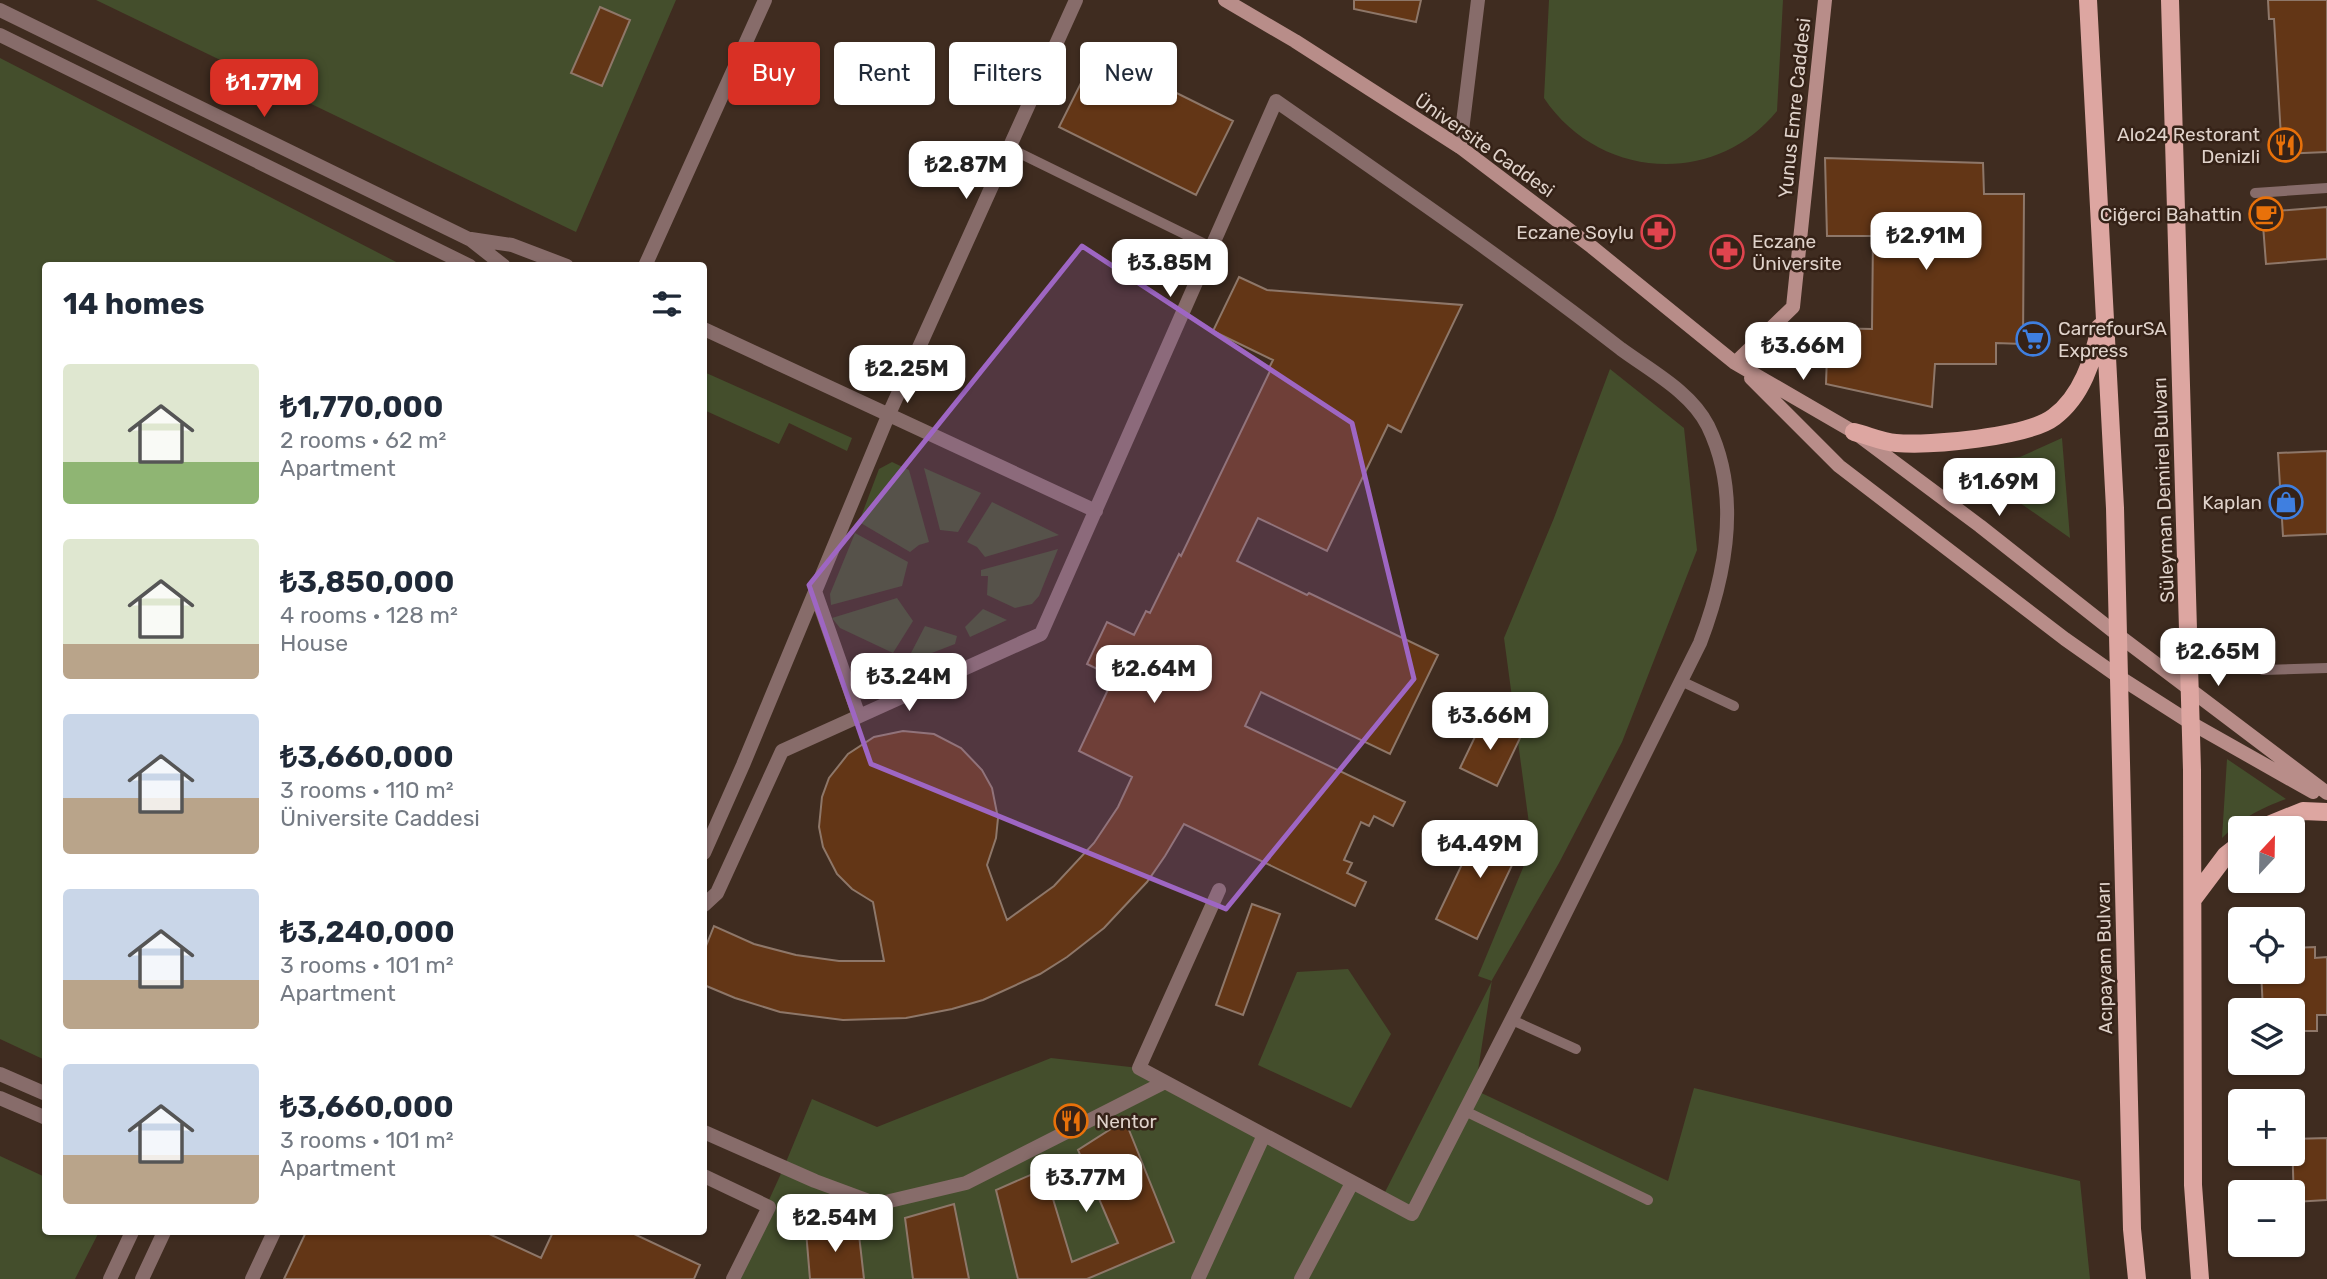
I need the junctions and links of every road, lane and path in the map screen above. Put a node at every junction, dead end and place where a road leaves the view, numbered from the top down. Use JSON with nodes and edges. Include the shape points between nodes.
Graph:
{"nodes":[{"id":1,"x":765,"y":0,"type":"edge"},
{"id":2,"x":1076,"y":0,"type":"edge"},
{"id":3,"x":1225,"y":0,"type":"edge"},
{"id":4,"x":1478,"y":0,"type":"edge"},
{"id":5,"x":1825,"y":0,"type":"edge"},
{"id":6,"x":2088,"y":0,"type":"edge"},
{"id":7,"x":2170,"y":0,"type":"edge"},
{"id":8,"x":0,"y":10,"type":"edge"},
{"id":9,"x":0,"y":35,"type":"edge"},
{"id":10,"x":1460,"y":147,"type":"junction"},
{"id":11,"x":1009,"y":148,"type":"junction"},
{"id":12,"x":2327,"y":188,"type":"edge"},
{"id":13,"x":2255,"y":193,"type":"dead end"},
{"id":14,"x":470,"y":239,"type":"dead end"},
{"id":15,"x":1211,"y":247,"type":"junction"},
{"id":16,"x":462,"y":262,"type":"edge"},
{"id":17,"x":499,"y":262,"type":"edge"},
{"id":18,"x":557,"y":262,"type":"edge"},
{"id":19,"x":647,"y":262,"type":"edge"},
{"id":20,"x":2104,"y":307,"type":"junction"},
{"id":21,"x":707,"y":330,"type":"edge"},
{"id":22,"x":1735,"y":363,"type":"junction"},
{"id":23,"x":888,"y":416,"type":"junction"},
{"id":24,"x":1854,"y":432,"type":"junction"},
{"id":25,"x":1096,"y":511,"type":"junction"},
{"id":26,"x":815,"y":592,"type":"junction"},
{"id":27,"x":2118,"y":635,"type":"junction"},
{"id":28,"x":2327,"y":668,"type":"edge"},
{"id":29,"x":2263,"y":670,"type":"dead end"},
{"id":30,"x":2119,"y":677,"type":"junction"},
{"id":31,"x":1681,"y":681,"type":"junction"},
{"id":32,"x":2190,"y":688,"type":"junction"},
{"id":33,"x":1734,"y":706,"type":"dead end"},
{"id":34,"x":859,"y":716,"type":"junction"},
{"id":35,"x":2190,"y":723,"type":"junction"},
{"id":36,"x":2327,"y":793,"type":"edge"},
{"id":37,"x":2327,"y":799,"type":"edge"},
{"id":38,"x":2327,"y":813,"type":"edge"},
{"id":39,"x":2291,"y":816,"type":"edge"},
{"id":40,"x":707,"y":846,"type":"edge"},
{"id":41,"x":2228,"y":853,"type":"edge"},
{"id":42,"x":1219,"y":890,"type":"dead end"},
{"id":43,"x":2193,"y":899,"type":"junction"},
{"id":44,"x":707,"y":902,"type":"edge"},
{"id":45,"x":1512,"y":1020,"type":"junction"},
{"id":46,"x":1576,"y":1049,"type":"dead end"},
{"id":47,"x":0,"y":1074,"type":"edge"},
{"id":48,"x":1165,"y":1082,"type":"junction"},
{"id":49,"x":42,"y":1092,"type":"edge"},
{"id":50,"x":0,"y":1098,"type":"edge"},
{"id":51,"x":1465,"y":1111,"type":"junction"},
{"id":52,"x":42,"y":1116,"type":"edge"},
{"id":53,"x":707,"y":1133,"type":"edge"},
{"id":54,"x":1264,"y":1135,"type":"junction"},
{"id":55,"x":707,"y":1177,"type":"edge"},
{"id":56,"x":1352,"y":1183,"type":"junction"},
{"id":57,"x":1648,"y":1200,"type":"dead end"},
{"id":58,"x":131,"y":1235,"type":"edge"},
{"id":59,"x":163,"y":1235,"type":"edge"},
{"id":60,"x":273,"y":1235,"type":"edge"},
{"id":61,"x":110,"y":1279,"type":"edge"},
{"id":62,"x":142,"y":1279,"type":"edge"},
{"id":63,"x":252,"y":1279,"type":"edge"},
{"id":64,"x":733,"y":1279,"type":"edge"},
{"id":65,"x":1198,"y":1279,"type":"edge"},
{"id":66,"x":1301,"y":1279,"type":"edge"},
{"id":67,"x":2137,"y":1279,"type":"edge"},
{"id":68,"x":2200,"y":1279,"type":"edge"}],
"edges":[{"from":1,"to":19,"type":"street"},
{"from":2,"to":11,"type":"street"},
{"from":3,"to":10,"type":"main road","name":"Üniversite Caddesi"},
{"from":4,"to":10,"type":"street"},
{"from":5,"to":22,"type":"main road","name":"Yunus Emre Caddesi","via":[[1793,307]]},
{"from":6,"to":20,"type":"main road"},
{"from":7,"to":32,"type":"main road","name":"Süleyman Demirel Bulvarı"},
{"from":8,"to":17,"type":"street","via":[[471,240]]},
{"from":9,"to":16,"type":"street"},
{"from":10,"to":22,"type":"main road","name":"Üniversite Caddesi"},
{"from":11,"to":15,"type":"lane"},
{"from":11,"to":23,"type":"street"},
{"from":12,"to":13,"type":"lane"},
{"from":14,"to":18,"type":"street","via":[[512,245]]},
{"from":15,"to":25,"type":"street"},
{"from":15,"to":31,"type":"street","via":[[1276,101],[1546,290],[1690,400],[1708,426],[1724,477],[1726,538],[1713,609]]},
{"from":20,"to":24,"type":"main road","via":[[2083,381],[2049,421],[1992,436],[1926,442],[1894,443]]},
{"from":20,"to":27,"type":"main road"},
{"from":21,"to":23,"type":"street"},
{"from":22,"to":24,"type":"main road","name":"Üniversite Caddesi"},
{"from":22,"to":30,"type":"main road","via":[[1839,466]]},
{"from":23,"to":25,"type":"street"},
{"from":23,"to":26,"type":"street"},
{"from":24,"to":27,"type":"main road","name":"Üniversite Caddesi"},
{"from":25,"to":34,"type":"street","via":[[1041,634]]},
{"from":26,"to":34,"type":"street"},
{"from":26,"to":40,"type":"street"},
{"from":27,"to":30,"type":"main road","name":"Acıpayam Bulvarı"},
{"from":27,"to":32,"type":"main road","name":"Üniversite Caddesi"},
{"from":28,"to":29,"type":"lane"},
{"from":30,"to":35,"type":"main road"},
{"from":30,"to":67,"type":"main road","name":"Acıpayam Bulvarı","via":[[2132,1229]]},
{"from":31,"to":33,"type":"lane"},
{"from":31,"to":45,"type":"street"},
{"from":32,"to":35,"type":"main road","name":"Süleyman Demirel Bulvarı"},
{"from":32,"to":36,"type":"main road","name":"Üniversite Caddesi"},
{"from":34,"to":44,"type":"street","via":[[782,751],[717,893]]},
{"from":35,"to":37,"type":"main road"},
{"from":35,"to":43,"type":"main road","name":"Süleyman Demirel Bulvarı"},
{"from":38,"to":39,"type":"main road","via":[[2303,811]]},
{"from":41,"to":43,"type":"main road"},
{"from":42,"to":48,"type":"street","via":[[1139,1068]]},
{"from":43,"to":68,"type":"main road","via":[[2193,1185]]},
{"from":45,"to":46,"type":"lane"},
{"from":45,"to":51,"type":"street"},
{"from":47,"to":49,"type":"street"},
{"from":48,"to":53,"type":"street","via":[[966,1183],[877,1205]]},
{"from":48,"to":54,"type":"street"},
{"from":50,"to":52,"type":"street"},
{"from":51,"to":56,"type":"street","via":[[1412,1214]]},
{"from":51,"to":57,"type":"lane"},
{"from":54,"to":56,"type":"street"},
{"from":54,"to":65,"type":"street"},
{"from":55,"to":64,"type":"street","via":[[769,1207]]},
{"from":56,"to":66,"type":"street"},
{"from":58,"to":61,"type":"street"},
{"from":59,"to":62,"type":"street"},
{"from":60,"to":63,"type":"street"}]}
